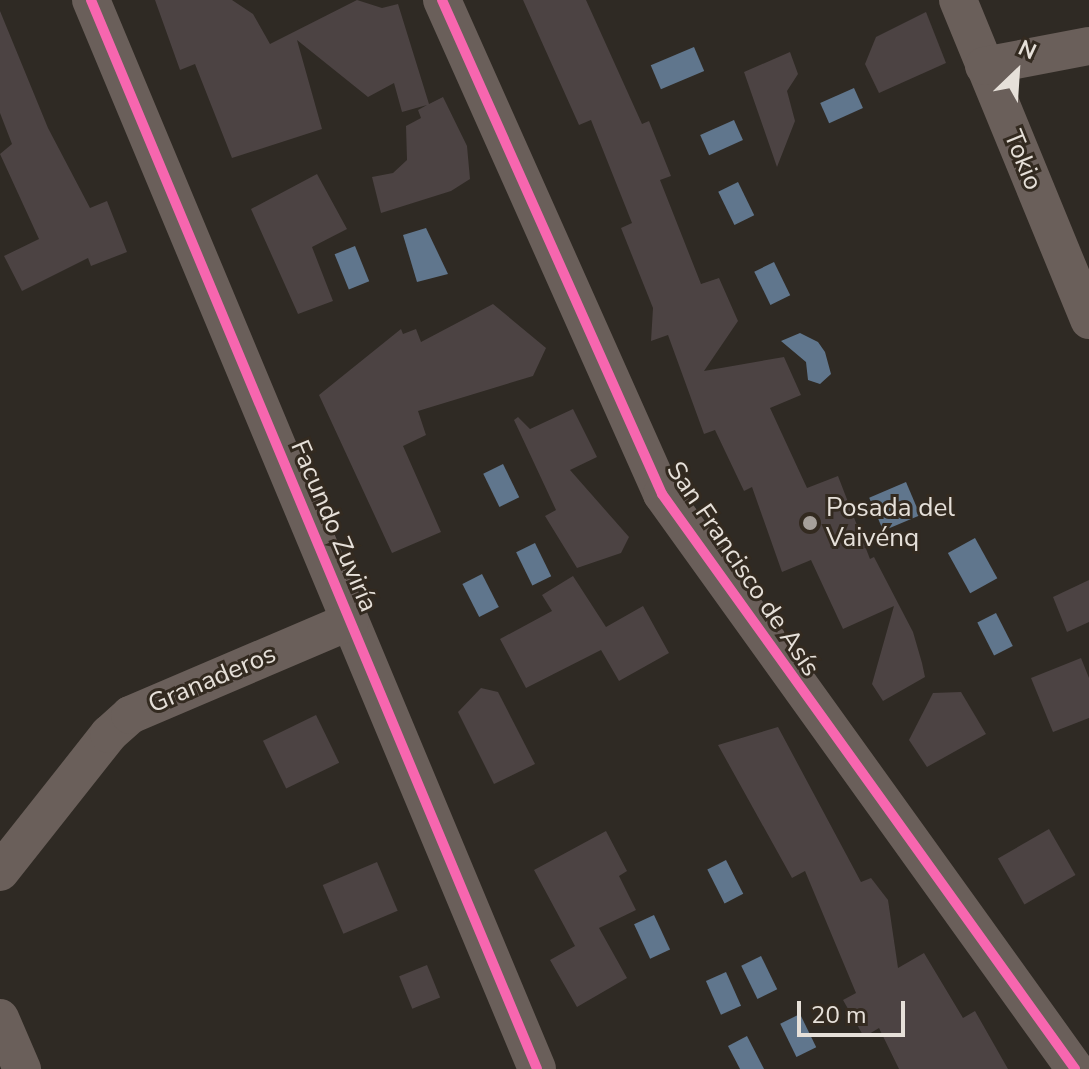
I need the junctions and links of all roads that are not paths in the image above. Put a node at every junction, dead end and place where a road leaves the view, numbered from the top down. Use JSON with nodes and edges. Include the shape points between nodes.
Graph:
{"nodes":[{"id":1,"x":91,"y":0,"type":"edge"},
{"id":2,"x":442,"y":0,"type":"edge"},
{"id":3,"x":958,"y":0,"type":"edge"},
{"id":4,"x":1089,"y":46,"type":"edge"},
{"id":5,"x":984,"y":66,"type":"junction"},
{"id":6,"x":1089,"y":320,"type":"edge"},
{"id":7,"x":350,"y":621,"type":"junction"},
{"id":8,"x":0,"y":872,"type":"edge"},
{"id":9,"x":0,"y":1018,"type":"edge"},
{"id":10,"x":22,"y":1069,"type":"edge"},
{"id":11,"x":537,"y":1069,"type":"edge"},
{"id":12,"x":1075,"y":1069,"type":"edge"}],
"edges":[{"from":1,"to":7,"type":"street","name":"Facundo Zuviría"},
{"from":2,"to":12,"type":"street","name":"San Francisco de Asís","via":[[662,494]]},
{"from":3,"to":5,"type":"street","name":"Tokio"},
{"from":4,"to":5,"type":"street"},
{"from":5,"to":6,"type":"street","name":"Tokio"},
{"from":7,"to":8,"type":"street","name":"Granaderos","via":[[130,715],[109,734]]},
{"from":7,"to":11,"type":"street","name":"Facundo Zuviría"},
{"from":9,"to":10,"type":"street"}]}
